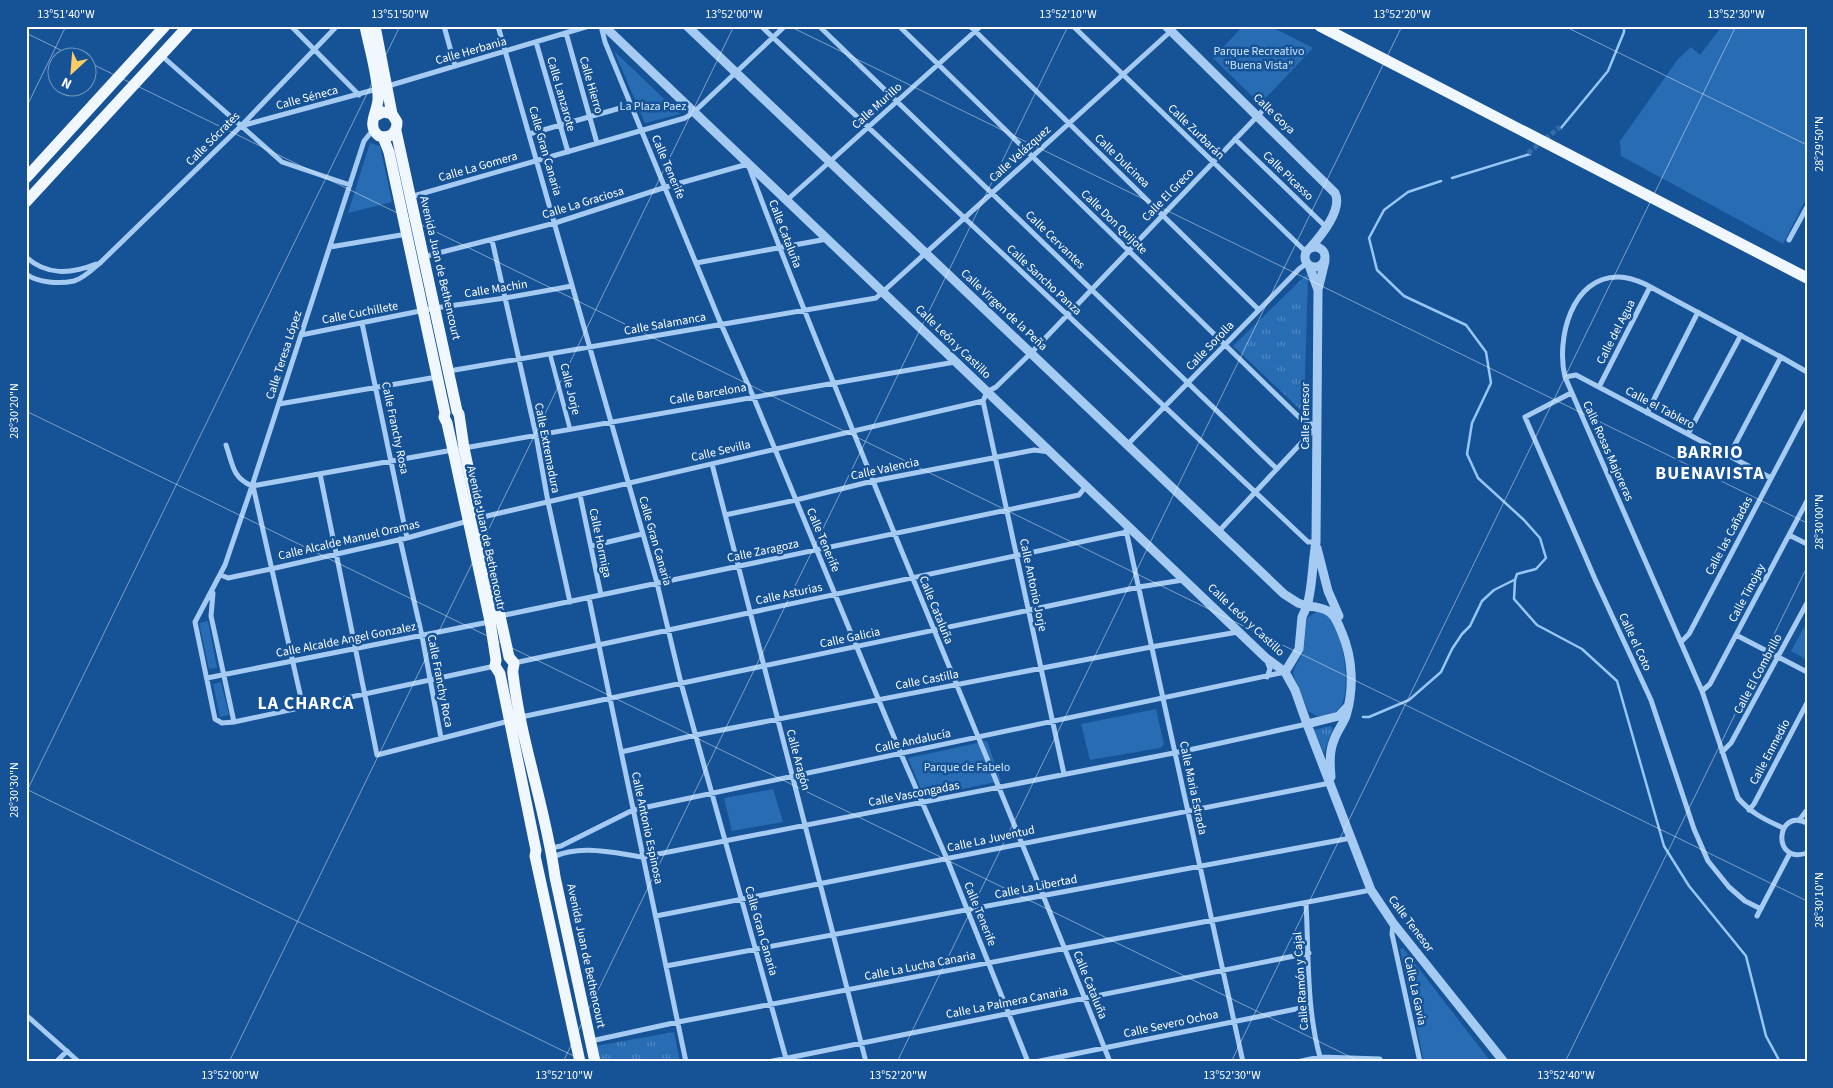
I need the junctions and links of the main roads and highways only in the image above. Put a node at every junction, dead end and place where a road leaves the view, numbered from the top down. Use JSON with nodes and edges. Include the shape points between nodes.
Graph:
{"nodes":[{"id":1,"x":166,"y":26,"type":"edge"},
{"id":2,"x":188,"y":26,"type":"edge"},
{"id":3,"x":365,"y":26,"type":"edge"},
{"id":4,"x":375,"y":26,"type":"edge"},
{"id":5,"x":1320,"y":26,"type":"edge"},
{"id":6,"x":382,"y":88,"type":"junction"},
{"id":7,"x":392,"y":114,"type":"junction"},
{"id":8,"x":375,"y":116,"type":"junction"},
{"id":9,"x":396,"y":131,"type":"junction"},
{"id":10,"x":383,"y":137,"type":"junction"},
{"id":11,"x":26,"y":178,"type":"edge"},
{"id":12,"x":26,"y":202,"type":"edge"},
{"id":13,"x":1807,"y":278,"type":"edge"},
{"id":14,"x":429,"y":309,"type":"junction"},
{"id":15,"x":458,"y":416,"type":"junction"},
{"id":16,"x":446,"y":418,"type":"junction"},
{"id":17,"x":459,"y":449,"type":"junction"},
{"id":18,"x":495,"y":619,"type":"junction"},
{"id":19,"x":512,"y":664,"type":"junction"},
{"id":20,"x":497,"y":667,"type":"junction"},
{"id":21,"x":551,"y":852,"type":"junction"},
{"id":22,"x":537,"y":856,"type":"junction"},
{"id":23,"x":580,"y":1062,"type":"edge"},
{"id":24,"x":595,"y":1062,"type":"edge"}],
"edges":[{"from":1,"to":11,"type":"main road"},
{"from":2,"to":12,"type":"main road"},
{"from":3,"to":6,"type":"main road"},
{"from":4,"to":6,"type":"main road"},
{"from":5,"to":13,"type":"main road"},
{"from":6,"to":7,"type":"main road"},
{"from":6,"to":8,"type":"main road"},
{"from":7,"to":8,"type":"main road","via":[[383,112]]},
{"from":7,"to":9,"type":"main road","via":[[397,122]]},
{"from":8,"to":10,"type":"main road","via":[[373,130]]},
{"from":9,"to":10,"type":"main road"},
{"from":9,"to":14,"type":"main road","name":"Avenida Juan de Bethencourt","via":[[422,257]]},
{"from":10,"to":14,"type":"main road","name":"Avenida Juan de Bethencourt"},
{"from":14,"to":15,"type":"main road","name":"Avenida Juan de Bethencourt","via":[[449,371]]},
{"from":14,"to":16,"type":"main road","name":"Avenida Juan de Bethencourt","via":[[437,377]]},
{"from":15,"to":16,"type":"main road","via":[[450,409]]},
{"from":15,"to":17,"type":"main road","name":"Avenida Juan de Bethencoutr"},
{"from":16,"to":17,"type":"main road","name":"Avenida Juan de Bethencoutr"},
{"from":17,"to":18,"type":"main road","name":"Avenida Juan de Bethencoutr","via":[[478,515]]},
{"from":17,"to":18,"type":"main road","name":"Avenida Juan de Bethencoutr","via":[[468,527]]},
{"from":18,"to":19,"type":"main road","name":"Avenida Juan de Bethencoutr"},
{"from":18,"to":20,"type":"main road","name":"Avenida Juan de Bethencoutr"},
{"from":19,"to":20,"type":"main road","via":[[509,674]]},
{"from":19,"to":20,"type":"main road","via":[[500,656]]},
{"from":19,"to":21,"type":"main road","name":"Avenida Juan de Bethencourt","via":[[520,717]]},
{"from":20,"to":22,"type":"main road"},
{"from":21,"to":22,"type":"main road","via":[[544,845],[540,846]]},
{"from":21,"to":24,"type":"main road","name":"Avenida Juan de Bethencourt"},
{"from":22,"to":23,"type":"main road"}]}
